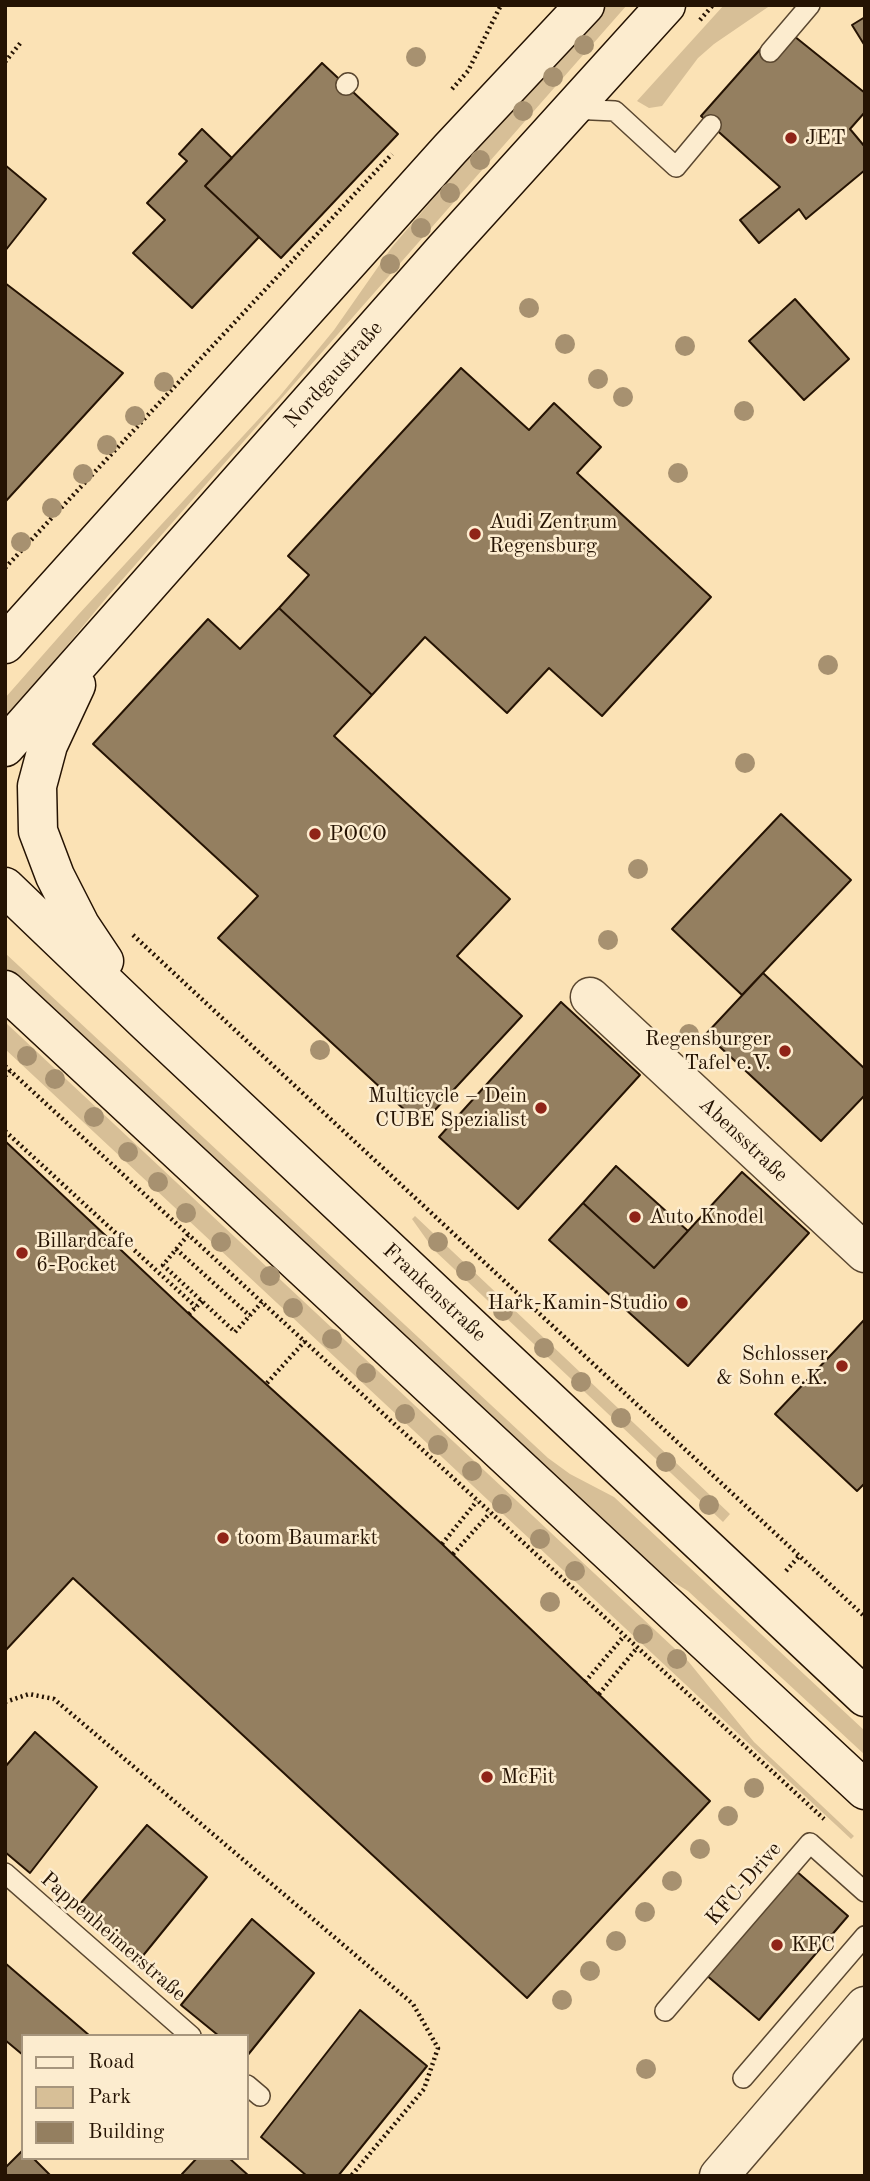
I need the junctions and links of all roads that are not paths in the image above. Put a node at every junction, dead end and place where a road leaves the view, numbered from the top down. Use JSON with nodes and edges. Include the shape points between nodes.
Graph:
{"nodes":[{"id":1,"x":585,"y":5,"type":"edge"},
{"id":2,"x":810,"y":5,"type":"edge"},
{"id":3,"x":678,"y":17,"type":"edge"},
{"id":4,"x":770,"y":52,"type":"dead end"},
{"id":5,"x":570,"y":109,"type":"junction"},
{"id":6,"x":711,"y":125,"type":"dead end"},
{"id":7,"x":95,"y":643,"type":"junction"},
{"id":8,"x":5,"y":644,"type":"edge"},
{"id":9,"x":5,"y":747,"type":"edge"},
{"id":10,"x":5,"y":887,"type":"edge"},
{"id":11,"x":5,"y":990,"type":"edge"},
{"id":12,"x":590,"y":997,"type":"dead end"},
{"id":13,"x":147,"y":1023,"type":"junction"},
{"id":14,"x":865,"y":1253,"type":"edge"},
{"id":15,"x":865,"y":1697,"type":"edge"},
{"id":16,"x":865,"y":1790,"type":"edge"},
{"id":17,"x":5,"y":1873,"type":"edge"},
{"id":18,"x":865,"y":1892,"type":"edge"},
{"id":19,"x":865,"y":1936,"type":"edge"},
{"id":20,"x":865,"y":2006,"type":"edge"},
{"id":21,"x":665,"y":2011,"type":"dead end"},
{"id":22,"x":189,"y":2034,"type":"edge"},
{"id":23,"x":743,"y":2078,"type":"dead end"},
{"id":24,"x":719,"y":2176,"type":"edge"}],
"edges":[{"from":1,"to":8,"type":"main road"},
{"from":2,"to":4,"type":"lane"},
{"from":3,"to":5,"type":"main road","name":"Nordgaustraße"},
{"from":5,"to":6,"type":"lane","via":[[615,111],[676,167]]},
{"from":5,"to":7,"type":"main road","name":"Nordgaustraße"},
{"from":7,"to":9,"type":"main road","name":"Nordgaustraße"},
{"from":7,"to":13,"type":"main road","via":[[48,745],[37,786],[38,831],[80,925]]},
{"from":10,"to":13,"type":"main road","name":"Frankenstraße"},
{"from":11,"to":16,"type":"main road"},
{"from":12,"to":14,"type":"main road","name":"Abensstraße"},
{"from":13,"to":15,"type":"main road","name":"Frankenstraße"},
{"from":17,"to":22,"type":"lane","name":"Pappenheimerstraße"},
{"from":18,"to":21,"type":"lane","name":"KFC-Drive","via":[[810,1843]]},
{"from":19,"to":23,"type":"lane"},
{"from":20,"to":24,"type":"main road"}]}
